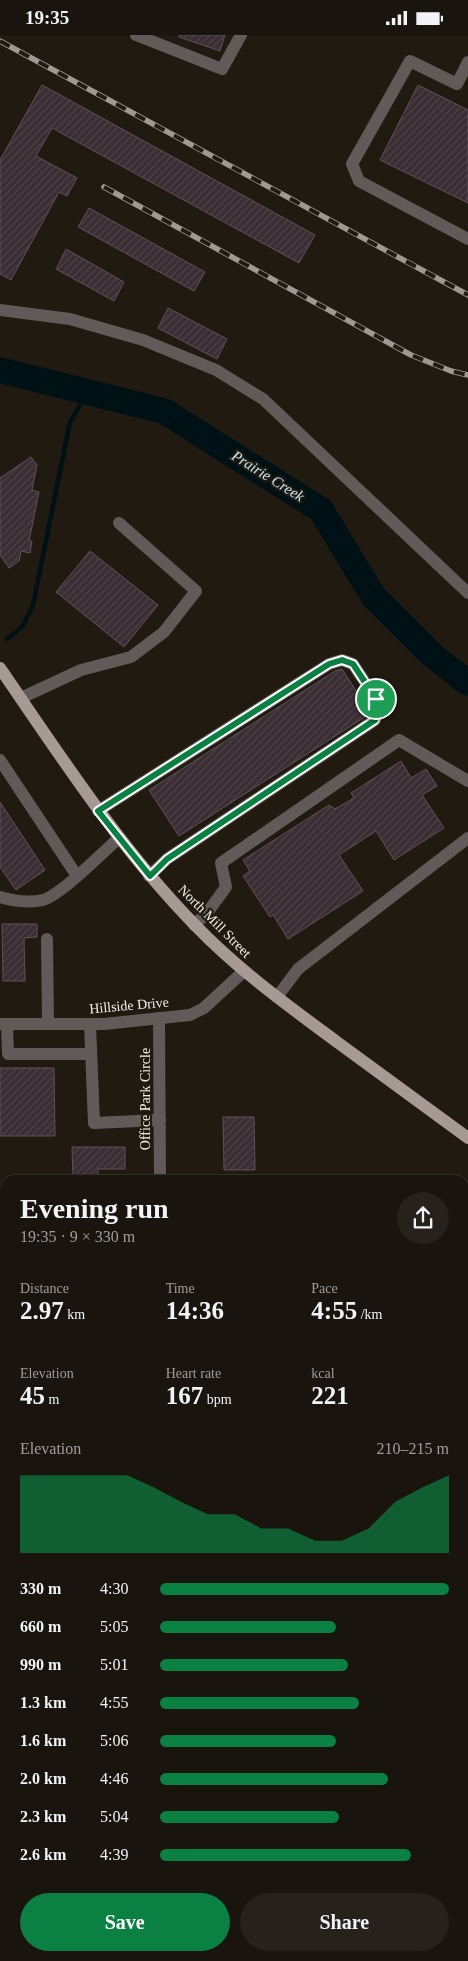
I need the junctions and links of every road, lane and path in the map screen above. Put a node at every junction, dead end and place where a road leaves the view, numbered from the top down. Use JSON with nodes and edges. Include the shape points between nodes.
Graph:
{"nodes":[{"id":1,"x":136,"y":35,"type":"edge"},
{"id":2,"x":241,"y":35,"type":"edge"},
{"id":3,"x":468,"y":62,"type":"edge"},
{"id":4,"x":463,"y":87,"type":"edge"},
{"id":5,"x":468,"y":239,"type":"edge"},
{"id":6,"x":0,"y":310,"type":"edge"},
{"id":7,"x":119,"y":523,"type":"dead end"},
{"id":8,"x":468,"y":593,"type":"edge"},
{"id":9,"x":0,"y":668,"type":"edge"},
{"id":10,"x":20,"y":698,"type":"junction"},
{"id":11,"x":0,"y":760,"type":"edge"},
{"id":12,"x":468,"y":781,"type":"edge"},
{"id":13,"x":98,"y":811,"type":"junction"},
{"id":14,"x":119,"y":837,"type":"junction"},
{"id":15,"x":468,"y":838,"type":"edge"},
{"id":16,"x":77,"y":875,"type":"junction"},
{"id":17,"x":150,"y":876,"type":"junction"},
{"id":18,"x":0,"y":897,"type":"edge"},
{"id":19,"x":194,"y":925,"type":"junction"},
{"id":20,"x":47,"y":939,"type":"dead end"},
{"id":21,"x":244,"y":971,"type":"junction"},
{"id":22,"x":277,"y":997,"type":"junction"},
{"id":23,"x":159,"y":1018,"type":"junction"},
{"id":24,"x":4,"y":1024,"type":"edge"},
{"id":25,"x":48,"y":1024,"type":"junction"},
{"id":26,"x":90,"y":1024,"type":"junction"},
{"id":27,"x":92,"y":1054,"type":"junction"},
{"id":28,"x":160,"y":1120,"type":"junction"},
{"id":29,"x":468,"y":1138,"type":"edge"},
{"id":30,"x":160,"y":1175,"type":"edge"},
{"id":31,"x":435,"y":1961,"type":"edge"},
{"id":32,"x":448,"y":1961,"type":"edge"},
{"id":33,"x":468,"y":1961,"type":"edge"}],
"edges":[{"from":1,"to":2,"type":"street","via":[[222,69]]},
{"from":3,"to":4,"type":"street"},
{"from":4,"to":5,"type":"street","via":[[410,61],[352,165],[359,181]]},
{"from":6,"to":8,"type":"street","via":[[70,319],[143,340],[224,375],[263,399]]},
{"from":7,"to":10,"type":"street","via":[[196,591],[164,633],[131,657],[81,670]]},
{"from":9,"to":10,"type":"main road","name":"North Mill Street"},
{"from":10,"to":13,"type":"main road","name":"North Mill Street"},
{"from":11,"to":16,"type":"street"},
{"from":12,"to":19,"type":"street","via":[[399,740],[220,863],[226,887]]},
{"from":13,"to":14,"type":"main road","name":"North Mill Street"},
{"from":13,"to":17,"type":"street","via":[[329,664],[342,660],[353,664],[376,699],[379,710],[375,720],[167,859]]},
{"from":14,"to":16,"type":"street"},
{"from":14,"to":17,"type":"main road","name":"North Mill Street"},
{"from":15,"to":22,"type":"street","via":[[298,969]]},
{"from":16,"to":18,"type":"street","via":[[43,900],[11,901]]},
{"from":17,"to":19,"type":"main road","name":"North Mill Street"},
{"from":19,"to":21,"type":"main road","name":"North Mill Street"},
{"from":20,"to":25,"type":"street"},
{"from":21,"to":22,"type":"main road","name":"North Mill Street"},
{"from":21,"to":23,"type":"street","name":"Hillside Drive","via":[[204,1008],[190,1015]]},
{"from":22,"to":29,"type":"main road","name":"North Mill Street"},
{"from":23,"to":26,"type":"street","name":"Hillside Drive"},
{"from":23,"to":28,"type":"street","name":"Office Park Circle"},
{"from":24,"to":25,"type":"street","name":"Hillside Drive"},
{"from":24,"to":27,"type":"street","via":[[8,1054]]},
{"from":25,"to":26,"type":"street","name":"Hillside Drive"},
{"from":26,"to":27,"type":"street"},
{"from":27,"to":28,"type":"street","via":[[94,1123]]},
{"from":28,"to":30,"type":"street","name":"Office Park Circle"},
{"from":31,"to":32,"type":"street"},
{"from":32,"to":33,"type":"street"}]}
